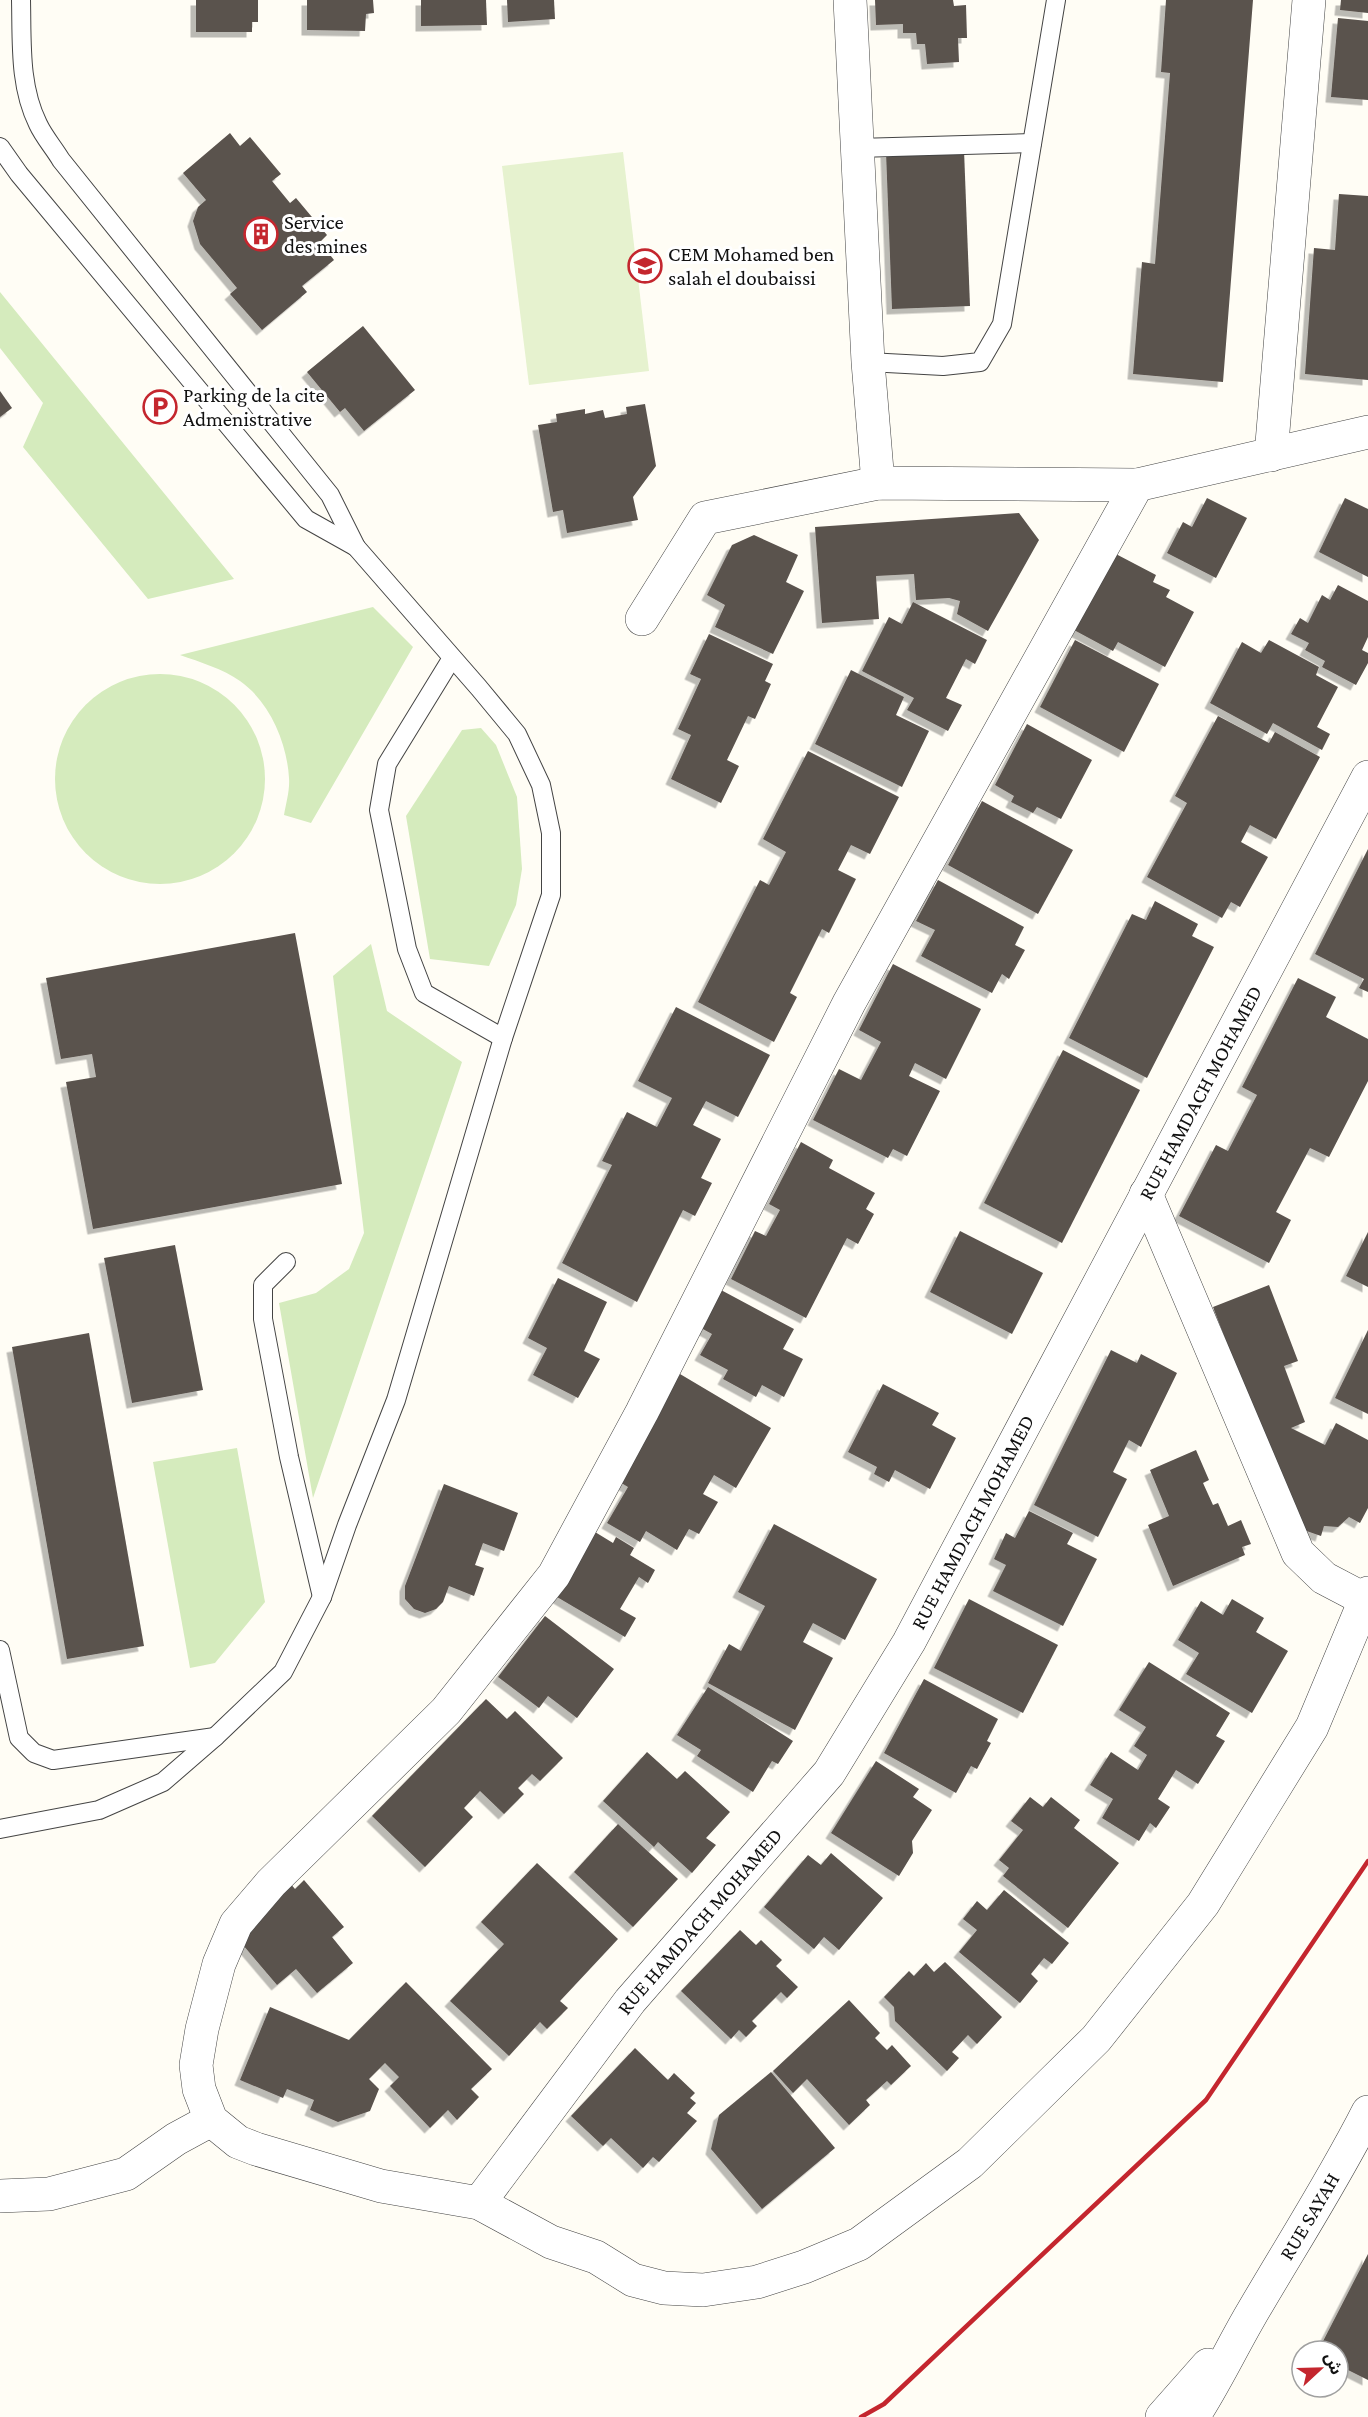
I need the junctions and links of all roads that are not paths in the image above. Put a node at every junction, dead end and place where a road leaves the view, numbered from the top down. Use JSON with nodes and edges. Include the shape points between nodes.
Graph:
{"nodes":[{"id":1,"x":21,"y":0,"type":"edge"},
{"id":2,"x":850,"y":0,"type":"edge"},
{"id":3,"x":1056,"y":0,"type":"edge"},
{"id":4,"x":1309,"y":0,"type":"edge"},
{"id":5,"x":1032,"y":143,"type":"junction"},
{"id":6,"x":0,"y":147,"type":"edge"},
{"id":7,"x":857,"y":148,"type":"junction"},
{"id":8,"x":868,"y":362,"type":"junction"},
{"id":9,"x":1368,"y":432,"type":"edge"},
{"id":10,"x":1270,"y":455,"type":"junction"},
{"id":11,"x":878,"y":483,"type":"junction"},
{"id":12,"x":1137,"y":485,"type":"junction"},
{"id":13,"x":356,"y":547,"type":"junction"},
{"id":14,"x":642,"y":619,"type":"dead end"},
{"id":15,"x":452,"y":658,"type":"junction"},
{"id":16,"x":1368,"y":777,"type":"edge"},
{"id":17,"x":503,"y":1038,"type":"junction"},
{"id":18,"x":1146,"y":1194,"type":"junction"},
{"id":19,"x":286,"y":1262,"type":"dead end"},
{"id":20,"x":1366,"y":1596,"type":"edge"},
{"id":21,"x":322,"y":1597,"type":"junction"},
{"id":22,"x":0,"y":1650,"type":"edge"},
{"id":23,"x":215,"y":1737,"type":"junction"},
{"id":24,"x":0,"y":1829,"type":"edge"},
{"id":25,"x":1368,"y":2112,"type":"edge"},
{"id":26,"x":211,"y":2120,"type":"junction"},
{"id":27,"x":0,"y":2196,"type":"edge"},
{"id":28,"x":479,"y":2203,"type":"junction"},
{"id":29,"x":1249,"y":2319,"type":"junction"},
{"id":30,"x":1162,"y":2417,"type":"edge"},
{"id":31,"x":1193,"y":2417,"type":"edge"}],
"edges":[{"from":1,"to":13,"type":"lane","via":[[22,69],[38,124],[61,160],[330,495]]},
{"from":2,"to":7,"type":"street"},
{"from":3,"to":5,"type":"lane"},
{"from":4,"to":10,"type":"street"},
{"from":5,"to":7,"type":"lane"},
{"from":5,"to":8,"type":"lane","via":[[1002,324],[980,362],[943,366]]},
{"from":6,"to":13,"type":"lane","via":[[306,519]]},
{"from":7,"to":8,"type":"street"},
{"from":8,"to":11,"type":"street"},
{"from":9,"to":10,"type":"street"},
{"from":10,"to":12,"type":"street"},
{"from":11,"to":12,"type":"street"},
{"from":11,"to":14,"type":"street","via":[[705,518]]},
{"from":12,"to":26,"type":"street","via":[[849,1003],[642,1412],[554,1575],[446,1711],[271,1883],[236,1924],[219,1964],[196,2065],[199,2089]]},
{"from":13,"to":15,"type":"lane"},
{"from":15,"to":17,"type":"lane","via":[[517,734],[541,785],[551,833],[551,895]]},
{"from":15,"to":17,"type":"lane","via":[[387,764],[379,810],[407,949],[424,993]]},
{"from":16,"to":18,"type":"street","name":"RUE HAMDACH MOHAMED"},
{"from":17,"to":21,"type":"lane","via":[[396,1400]]},
{"from":18,"to":20,"type":"street","via":[[1298,1553],[1324,1578]]},
{"from":18,"to":28,"type":"street","name":"RUE HAMDACH MOHAMED","via":[[909,1642],[829,1773],[630,2001]]},
{"from":19,"to":21,"type":"lane","via":[[263,1285],[263,1319],[289,1457]]},
{"from":20,"to":28,"type":"street","via":[[1312,1727],[1203,1904],[1096,2039],[970,2163],[859,2244],[804,2268],[757,2282],[703,2290],[664,2288],[633,2280],[596,2257],[551,2242]]},
{"from":21,"to":23,"type":"lane","via":[[283,1672]]},
{"from":22,"to":23,"type":"lane","via":[[19,1738],[34,1753],[53,1760]]},
{"from":23,"to":24,"type":"lane","via":[[163,1782],[99,1810]]},
{"from":25,"to":29,"type":"street","name":"RUE SAYAH","via":[[1339,2170]]},
{"from":26,"to":27,"type":"street","via":[[126,2174],[49,2194]]},
{"from":26,"to":28,"type":"street","via":[[255,2150],[381,2186]]},
{"from":29,"to":30,"type":"street","name":"RUE SAYAH"},
{"from":29,"to":31,"type":"street","name":"RUE SAYAH"}]}
